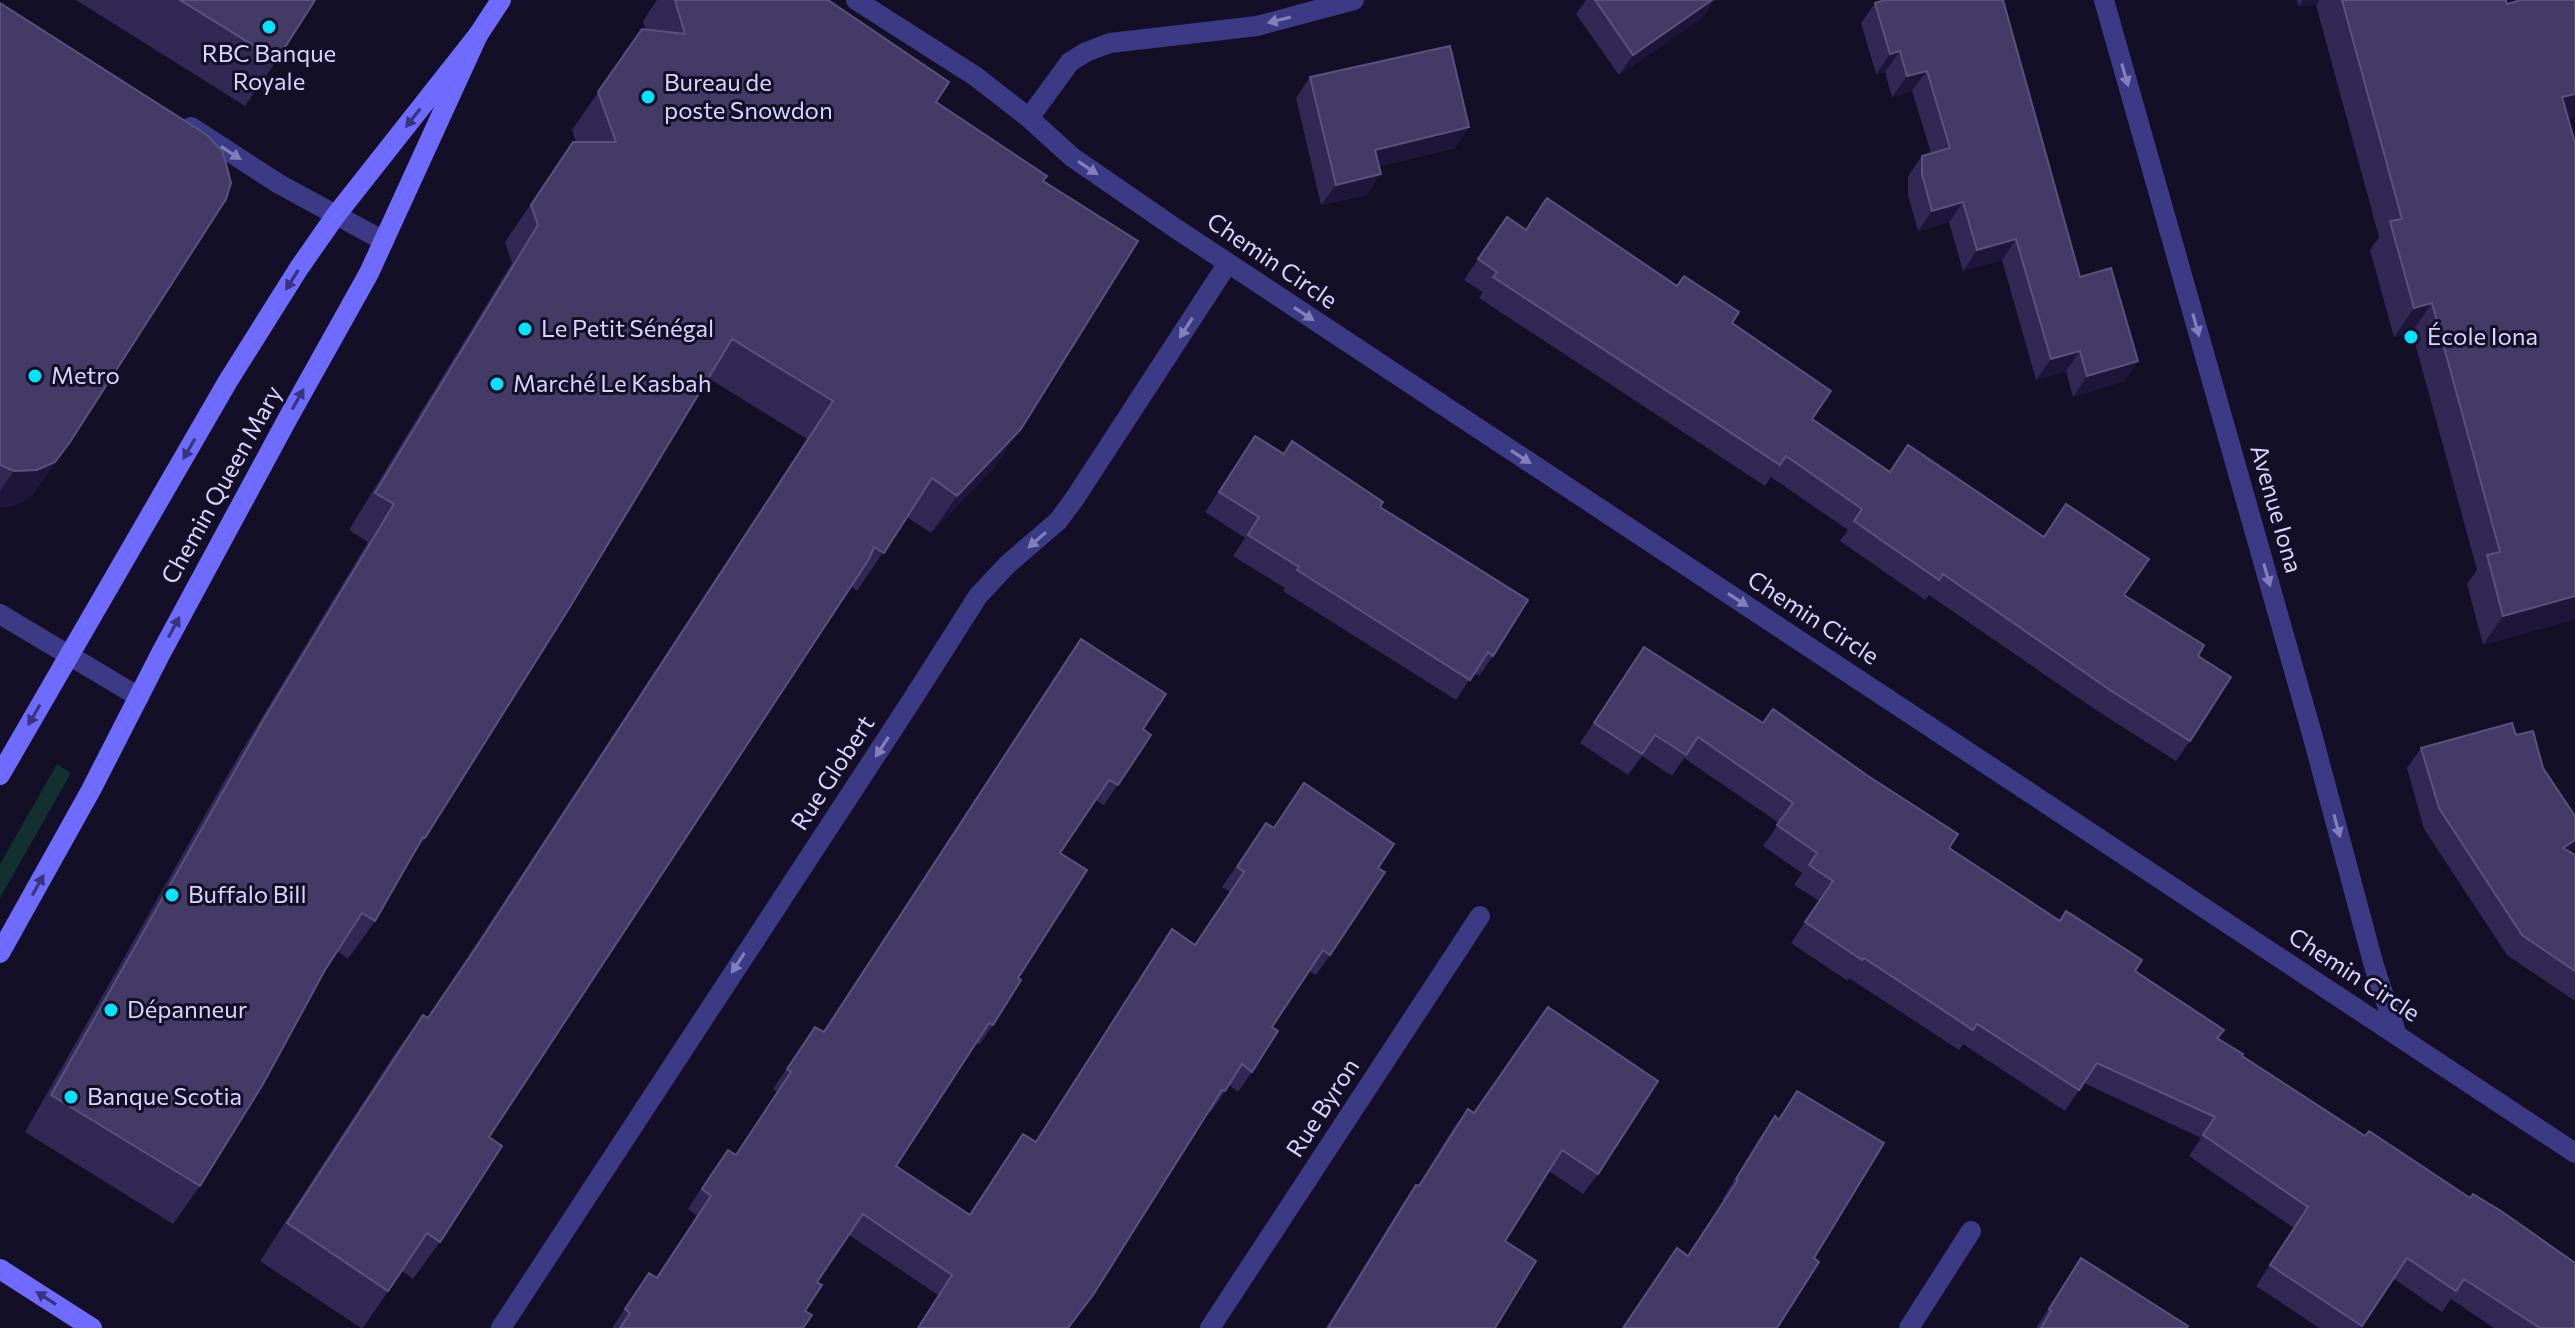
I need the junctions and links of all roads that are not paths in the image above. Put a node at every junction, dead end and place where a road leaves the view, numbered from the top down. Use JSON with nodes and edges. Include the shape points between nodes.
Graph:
{"nodes":[{"id":1,"x":501,"y":0,"type":"edge"},
{"id":2,"x":856,"y":0,"type":"edge"},
{"id":3,"x":1354,"y":0,"type":"edge"},
{"id":4,"x":2104,"y":0,"type":"edge"},
{"id":5,"x":478,"y":35,"type":"junction"},
{"id":6,"x":172,"y":115,"type":"edge"},
{"id":7,"x":1029,"y":118,"type":"junction"},
{"id":8,"x":336,"y":215,"type":"junction"},
{"id":9,"x":384,"y":241,"type":"junction"},
{"id":10,"x":1228,"y":263,"type":"junction"},
{"id":11,"x":0,"y":614,"type":"edge"},
{"id":12,"x":69,"y":656,"type":"junction"},
{"id":13,"x":139,"y":697,"type":"junction"},
{"id":14,"x":0,"y":775,"type":"edge"},
{"id":15,"x":1480,"y":916,"type":"dead end"},
{"id":16,"x":0,"y":953,"type":"edge"},
{"id":17,"x":2396,"y":1032,"type":"junction"},
{"id":18,"x":2575,"y":1153,"type":"edge"},
{"id":19,"x":1971,"y":1231,"type":"dead end"},
{"id":20,"x":0,"y":1269,"type":"edge"},
{"id":21,"x":92,"y":1328,"type":"edge"},
{"id":22,"x":501,"y":1328,"type":"edge"},
{"id":23,"x":1210,"y":1328,"type":"edge"},
{"id":24,"x":1909,"y":1328,"type":"edge"}],
"edges":[{"from":1,"to":5,"type":"street","name":"Chemin Queen Mary"},
{"from":2,"to":7,"type":"street","name":"Chemin Circle","via":[[975,76]]},
{"from":3,"to":7,"type":"street","one_way":true,"via":[[1257,26],[1110,43],[1070,62]]},
{"from":4,"to":17,"type":"street","name":"Avenue Iona","one_way":true},
{"from":5,"to":8,"type":"street","name":"Chemin Queen Mary","one_way":true},
{"from":5,"to":9,"type":"street","name":"Chemin Queen Mary"},
{"from":6,"to":8,"type":"street","one_way":true},
{"from":7,"to":10,"type":"street","name":"Chemin Circle","one_way":true,"via":[[1072,157]]},
{"from":8,"to":9,"type":"street"},
{"from":8,"to":12,"type":"street","name":"Chemin Queen Mary","one_way":true,"via":[[228,381]]},
{"from":13,"to":9,"type":"street","name":"Chemin Queen Mary","one_way":true},
{"from":10,"to":17,"type":"street","name":"Chemin Circle","one_way":true},
{"from":10,"to":22,"type":"street","name":"Rue Globert","one_way":true,"via":[[1058,521],[988,583],[969,609]]},
{"from":11,"to":12,"type":"street"},
{"from":12,"to":13,"type":"street"},
{"from":12,"to":14,"type":"street","name":"Chemin Queen Mary","one_way":true},
{"from":16,"to":13,"type":"street","name":"Chemin Queen Mary","one_way":true},
{"from":15,"to":23,"type":"street","name":"Rue Byron"},
{"from":17,"to":18,"type":"street","name":"Chemin Circle"},
{"from":19,"to":24,"type":"street"},
{"from":21,"to":20,"type":"street","one_way":true}]}
